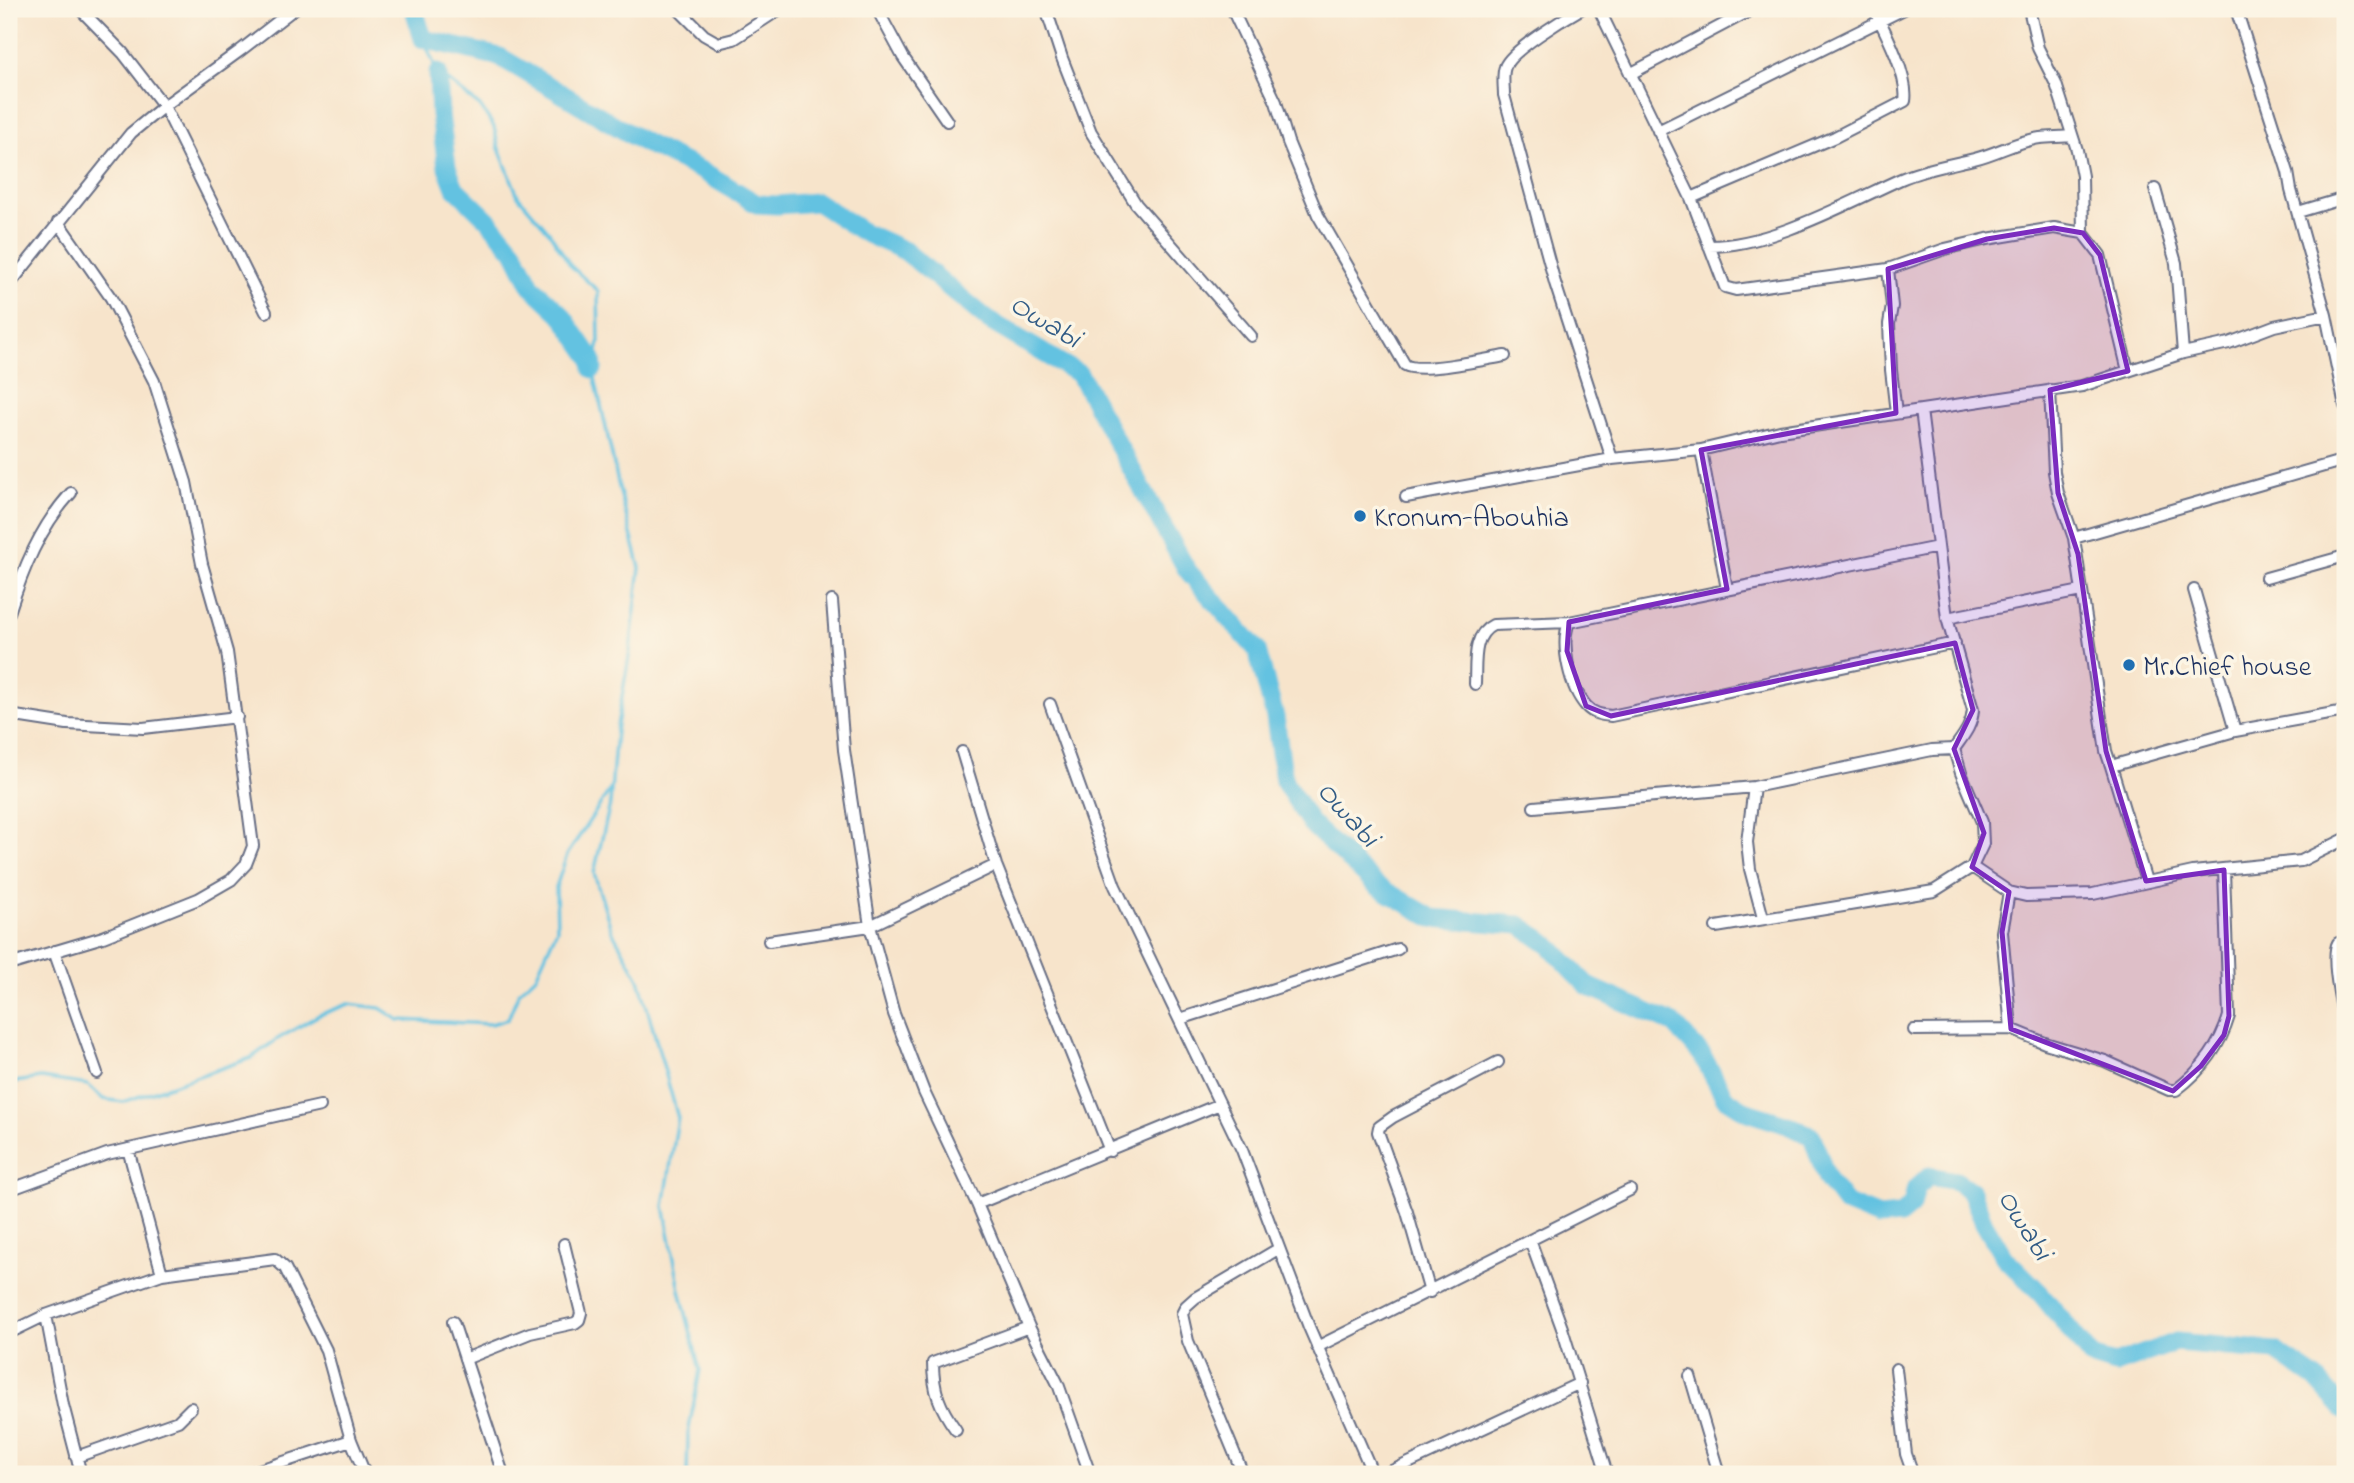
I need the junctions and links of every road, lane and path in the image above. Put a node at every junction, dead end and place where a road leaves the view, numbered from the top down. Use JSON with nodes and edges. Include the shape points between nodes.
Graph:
{"nodes":[{"id":1,"x":80,"y":9,"type":"edge"},
{"id":2,"x":293,"y":9,"type":"edge"},
{"id":3,"x":678,"y":9,"type":"edge"},
{"id":4,"x":780,"y":9,"type":"edge"},
{"id":5,"x":877,"y":9,"type":"edge"},
{"id":6,"x":1046,"y":9,"type":"edge"},
{"id":7,"x":1232,"y":9,"type":"edge"},
{"id":8,"x":1581,"y":9,"type":"edge"},
{"id":9,"x":1599,"y":9,"type":"edge"},
{"id":10,"x":1753,"y":9,"type":"edge"},
{"id":11,"x":1874,"y":9,"type":"edge"},
{"id":12,"x":1904,"y":9,"type":"edge"},
{"id":13,"x":2029,"y":9,"type":"edge"},
{"id":14,"x":2236,"y":9,"type":"edge"},
{"id":15,"x":1880,"y":22,"type":"junction"},
{"id":16,"x":1630,"y":74,"type":"junction"},
{"id":17,"x":164,"y":106,"type":"junction"},
{"id":18,"x":947,"y":121,"type":"dead end"},
{"id":19,"x":1658,"y":131,"type":"junction"},
{"id":20,"x":2073,"y":136,"type":"junction"},
{"id":21,"x":2155,"y":189,"type":"dead end"},
{"id":22,"x":1691,"y":198,"type":"junction"},
{"id":23,"x":2345,"y":198,"type":"edge"},
{"id":24,"x":2298,"y":212,"type":"junction"},
{"id":25,"x":58,"y":222,"type":"junction"},
{"id":26,"x":2083,"y":233,"type":"junction"},
{"id":27,"x":1709,"y":246,"type":"junction"},
{"id":28,"x":1888,"y":269,"type":"junction"},
{"id":29,"x":9,"y":285,"type":"edge"},
{"id":30,"x":266,"y":312,"type":"dead end"},
{"id":31,"x":2326,"y":315,"type":"junction"},
{"id":32,"x":1251,"y":336,"type":"dead end"},
{"id":33,"x":2183,"y":353,"type":"junction"},
{"id":34,"x":1506,"y":356,"type":"dead end"},
{"id":35,"x":2128,"y":371,"type":"junction"},
{"id":36,"x":2050,"y":390,"type":"junction"},
{"id":37,"x":2345,"y":406,"type":"edge"},
{"id":38,"x":1921,"y":410,"type":"junction"},
{"id":39,"x":1896,"y":413,"type":"junction"},
{"id":40,"x":1701,"y":450,"type":"junction"},
{"id":41,"x":1612,"y":459,"type":"junction"},
{"id":42,"x":2345,"y":460,"type":"edge"},
{"id":43,"x":71,"y":493,"type":"dead end"},
{"id":44,"x":1406,"y":497,"type":"dead end"},
{"id":45,"x":2074,"y":538,"type":"junction"},
{"id":46,"x":1938,"y":547,"type":"junction"},
{"id":47,"x":2345,"y":556,"type":"edge"},
{"id":48,"x":2266,"y":578,"type":"dead end"},
{"id":49,"x":1727,"y":589,"type":"junction"},
{"id":50,"x":2194,"y":590,"type":"dead end"},
{"id":51,"x":2081,"y":592,"type":"junction"},
{"id":52,"x":832,"y":601,"type":"dead end"},
{"id":53,"x":9,"y":613,"type":"edge"},
{"id":54,"x":1947,"y":618,"type":"junction"},
{"id":55,"x":1569,"y":622,"type":"junction"},
{"id":56,"x":1955,"y":643,"type":"junction"},
{"id":57,"x":1475,"y":684,"type":"dead end"},
{"id":58,"x":1050,"y":704,"type":"dead end"},
{"id":59,"x":2345,"y":711,"type":"edge"},
{"id":60,"x":9,"y":715,"type":"edge"},
{"id":61,"x":237,"y":717,"type":"junction"},
{"id":62,"x":2235,"y":731,"type":"junction"},
{"id":63,"x":1954,"y":749,"type":"junction"},
{"id":64,"x":962,"y":752,"type":"dead end"},
{"id":65,"x":2111,"y":766,"type":"junction"},
{"id":66,"x":1754,"y":787,"type":"junction"},
{"id":67,"x":1534,"y":807,"type":"dead end"},
{"id":68,"x":2345,"y":839,"type":"edge"},
{"id":69,"x":996,"y":865,"type":"junction"},
{"id":70,"x":1972,"y":867,"type":"junction"},
{"id":71,"x":2224,"y":870,"type":"junction"},
{"id":72,"x":2146,"y":881,"type":"junction"},
{"id":73,"x":2009,"y":892,"type":"junction"},
{"id":74,"x":1763,"y":918,"type":"junction"},
{"id":75,"x":870,"y":926,"type":"junction"},
{"id":76,"x":1716,"y":927,"type":"dead end"},
{"id":77,"x":2345,"y":941,"type":"edge"},
{"id":78,"x":769,"y":942,"type":"dead end"},
{"id":79,"x":1398,"y":949,"type":"dead end"},
{"id":80,"x":54,"y":951,"type":"junction"},
{"id":81,"x":9,"y":965,"type":"edge"},
{"id":82,"x":1180,"y":1019,"type":"junction"},
{"id":83,"x":2345,"y":1025,"type":"edge"},
{"id":84,"x":2011,"y":1029,"type":"junction"},
{"id":85,"x":1914,"y":1030,"type":"dead end"},
{"id":86,"x":1498,"y":1062,"type":"dead end"},
{"id":87,"x":97,"y":1073,"type":"dead end"},
{"id":88,"x":1220,"y":1104,"type":"junction"},
{"id":89,"x":320,"y":1106,"type":"dead end"},
{"id":90,"x":128,"y":1149,"type":"junction"},
{"id":91,"x":1110,"y":1151,"type":"junction"},
{"id":92,"x":9,"y":1190,"type":"edge"},
{"id":93,"x":1630,"y":1190,"type":"dead end"},
{"id":94,"x":977,"y":1204,"type":"junction"},
{"id":95,"x":1530,"y":1240,"type":"junction"},
{"id":96,"x":564,"y":1244,"type":"dead end"},
{"id":97,"x":1278,"y":1249,"type":"junction"},
{"id":98,"x":162,"y":1274,"type":"junction"},
{"id":99,"x":1430,"y":1292,"type":"junction"},
{"id":100,"x":46,"y":1315,"type":"junction"},
{"id":101,"x":453,"y":1322,"type":"dead end"},
{"id":102,"x":1029,"y":1327,"type":"junction"},
{"id":103,"x":9,"y":1333,"type":"edge"},
{"id":104,"x":1317,"y":1347,"type":"junction"},
{"id":105,"x":465,"y":1359,"type":"junction"},
{"id":106,"x":1896,"y":1369,"type":"dead end"},
{"id":107,"x":1690,"y":1376,"type":"dead end"},
{"id":108,"x":1580,"y":1383,"type":"junction"},
{"id":109,"x":191,"y":1408,"type":"dead end"},
{"id":110,"x":956,"y":1430,"type":"dead end"},
{"id":111,"x":351,"y":1440,"type":"junction"},
{"id":112,"x":76,"y":1457,"type":"junction"},
{"id":113,"x":1907,"y":1472,"type":"edge"},
{"id":114,"x":81,"y":1474,"type":"edge"},
{"id":115,"x":247,"y":1474,"type":"edge"},
{"id":116,"x":365,"y":1474,"type":"edge"},
{"id":117,"x":503,"y":1474,"type":"edge"},
{"id":118,"x":1090,"y":1474,"type":"edge"},
{"id":119,"x":1243,"y":1474,"type":"edge"},
{"id":120,"x":1373,"y":1474,"type":"edge"},
{"id":121,"x":1385,"y":1474,"type":"edge"},
{"id":122,"x":1607,"y":1474,"type":"edge"},
{"id":123,"x":1719,"y":1474,"type":"edge"}],
"edges":[{"from":1,"to":17,"type":"street","via":[[123,53]]},
{"from":2,"to":17,"type":"street"},
{"from":3,"to":4,"type":"street","via":[[704,36],[718,43],[734,40]]},
{"from":5,"to":18,"type":"street"},
{"from":6,"to":32,"type":"street","via":[[1091,132],[1136,204]]},
{"from":7,"to":34,"type":"street","via":[[1276,102],[1318,215],[1405,365],[1435,367]]},
{"from":8,"to":41,"type":"street","via":[[1511,58],[1504,67],[1504,95],[1555,283]]},
{"from":9,"to":16,"type":"street"},
{"from":10,"to":16,"type":"street"},
{"from":11,"to":15,"type":"street"},
{"from":12,"to":15,"type":"street"},
{"from":13,"to":20,"type":"street","via":[[2038,48]]},
{"from":14,"to":24,"type":"street"},
{"from":15,"to":19,"type":"street"},
{"from":15,"to":22,"type":"street","via":[[1900,71],[1905,101],[1835,137]]},
{"from":16,"to":19,"type":"street"},
{"from":17,"to":25,"type":"street","via":[[131,133]]},
{"from":17,"to":30,"type":"street"},
{"from":19,"to":22,"type":"street"},
{"from":20,"to":26,"type":"street","via":[[2082,176]]},
{"from":20,"to":27,"type":"street","via":[[2039,138],[1939,166],[1759,239]]},
{"from":21,"to":33,"type":"street","via":[[2175,263]]},
{"from":22,"to":27,"type":"street"},
{"from":23,"to":24,"type":"street"},
{"from":24,"to":31,"type":"street"},
{"from":25,"to":29,"type":"street"},
{"from":25,"to":61,"type":"street","via":[[111,298],[154,382],[187,482],[202,564],[228,652]]},
{"from":26,"to":28,"type":"street","via":[[2054,228],[1987,239]]},
{"from":26,"to":35,"type":"street","via":[[2100,255]]},
{"from":27,"to":28,"type":"street","via":[[1725,287],[1732,290]]},
{"from":28,"to":39,"type":"street"},
{"from":31,"to":33,"type":"street"},
{"from":31,"to":37,"type":"street"},
{"from":33,"to":35,"type":"street"},
{"from":35,"to":36,"type":"street","via":[[2082,386]]},
{"from":36,"to":38,"type":"street"},
{"from":36,"to":45,"type":"street","via":[[2054,472]]},
{"from":38,"to":39,"type":"street"},
{"from":38,"to":46,"type":"street"},
{"from":39,"to":40,"type":"street","via":[[1780,430]]},
{"from":40,"to":41,"type":"street"},
{"from":40,"to":49,"type":"street"},
{"from":41,"to":44,"type":"street"},
{"from":42,"to":45,"type":"street"},
{"from":43,"to":53,"type":"street","via":[[38,540]]},
{"from":45,"to":51,"type":"street"},
{"from":46,"to":49,"type":"street"},
{"from":46,"to":54,"type":"street"},
{"from":47,"to":48,"type":"street"},
{"from":49,"to":55,"type":"street"},
{"from":50,"to":62,"type":"street"},
{"from":51,"to":54,"type":"street"},
{"from":51,"to":65,"type":"street"},
{"from":52,"to":75,"type":"street","via":[[844,750]]},
{"from":54,"to":56,"type":"street"},
{"from":55,"to":56,"type":"street","via":[[1567,651],[1575,686],[1586,706],[1596,714],[1611,716]]},
{"from":55,"to":57,"type":"street","via":[[1490,627],[1478,640]]},
{"from":56,"to":63,"type":"street","via":[[1973,719]]},
{"from":58,"to":82,"type":"street","via":[[1115,886]]},
{"from":59,"to":62,"type":"street"},
{"from":60,"to":61,"type":"street","via":[[143,728]]},
{"from":61,"to":80,"type":"street","via":[[253,846],[246,864],[231,880],[198,899]]},
{"from":62,"to":65,"type":"street"},
{"from":63,"to":66,"type":"street"},
{"from":63,"to":70,"type":"street","via":[[1982,822],[1983,844]]},
{"from":64,"to":69,"type":"street"},
{"from":65,"to":72,"type":"street"},
{"from":66,"to":67,"type":"street"},
{"from":66,"to":74,"type":"street","via":[[1747,842]]},
{"from":68,"to":71,"type":"street","via":[[2301,861]]},
{"from":69,"to":75,"type":"street"},
{"from":69,"to":91,"type":"street"},
{"from":70,"to":73,"type":"street"},
{"from":70,"to":74,"type":"street","via":[[1934,891]]},
{"from":71,"to":72,"type":"street"},
{"from":71,"to":84,"type":"street","via":[[2229,1016],[2224,1035],[2210,1056],[2179,1088],[2169,1090],[2105,1061]]},
{"from":72,"to":73,"type":"street","via":[[2093,894],[2041,897]]},
{"from":73,"to":84,"type":"street","via":[[2002,933]]},
{"from":74,"to":76,"type":"street"},
{"from":75,"to":78,"type":"street"},
{"from":75,"to":94,"type":"street","via":[[894,1014],[924,1092]]},
{"from":77,"to":83,"type":"street","via":[[2334,949]]},
{"from":79,"to":82,"type":"street"},
{"from":80,"to":81,"type":"street"},
{"from":80,"to":87,"type":"street"},
{"from":82,"to":88,"type":"street"},
{"from":84,"to":85,"type":"street"},
{"from":86,"to":99,"type":"street","via":[[1379,1127]]},
{"from":88,"to":91,"type":"street"},
{"from":88,"to":97,"type":"street"},
{"from":89,"to":90,"type":"street"},
{"from":90,"to":92,"type":"street"},
{"from":90,"to":98,"type":"street"},
{"from":91,"to":94,"type":"street"},
{"from":93,"to":95,"type":"street"},
{"from":94,"to":102,"type":"street"},
{"from":95,"to":99,"type":"street"},
{"from":95,"to":108,"type":"street"},
{"from":96,"to":105,"type":"street","via":[[579,1320]]},
{"from":97,"to":104,"type":"street"},
{"from":97,"to":119,"type":"street","via":[[1195,1298],[1182,1314],[1188,1341]]},
{"from":98,"to":100,"type":"street"},
{"from":98,"to":111,"type":"street","via":[[275,1259],[285,1268],[326,1350]]},
{"from":99,"to":104,"type":"street"},
{"from":100,"to":103,"type":"street"},
{"from":100,"to":112,"type":"street"},
{"from":101,"to":105,"type":"street"},
{"from":102,"to":110,"type":"street","via":[[933,1363],[935,1395]]},
{"from":102,"to":118,"type":"street","via":[[1058,1384]]},
{"from":104,"to":120,"type":"street"},
{"from":105,"to":117,"type":"street"},
{"from":106,"to":113,"type":"street"},
{"from":107,"to":123,"type":"street"},
{"from":108,"to":121,"type":"street"},
{"from":108,"to":122,"type":"street"},
{"from":109,"to":112,"type":"street","via":[[178,1421]]},
{"from":111,"to":115,"type":"street"},
{"from":111,"to":116,"type":"street"},
{"from":112,"to":114,"type":"street"}]}
